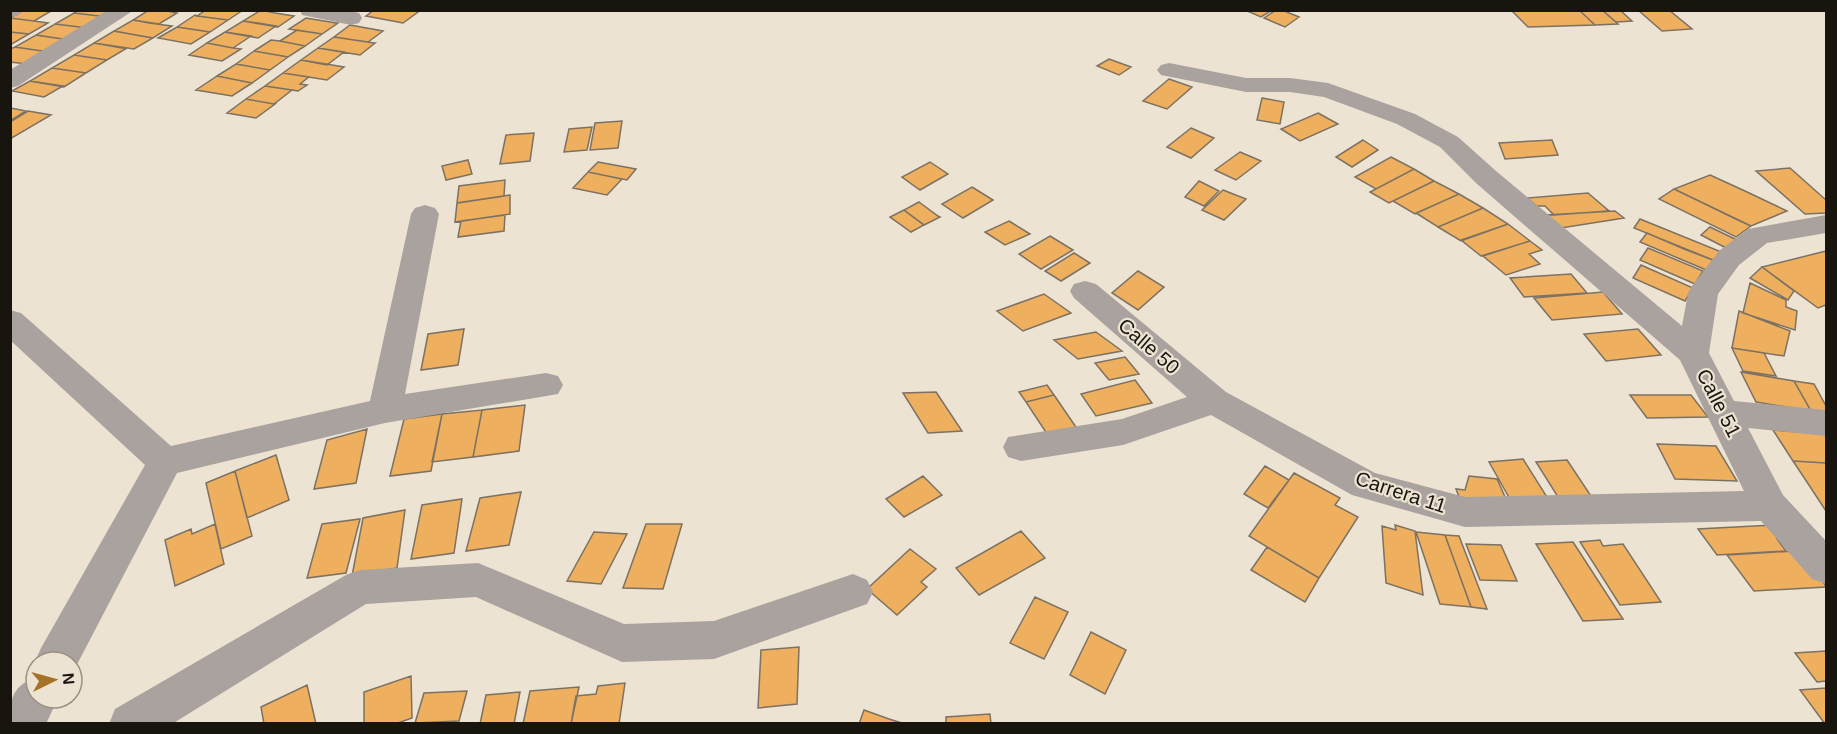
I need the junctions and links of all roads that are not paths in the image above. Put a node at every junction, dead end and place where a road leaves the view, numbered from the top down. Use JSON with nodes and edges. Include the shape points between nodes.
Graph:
{"nodes":[{"id":1,"x":124,"y":10,"type":"edge"},
{"id":2,"x":310,"y":10,"type":"edge"},
{"id":3,"x":351,"y":18,"type":"dead end"},
{"id":4,"x":1169,"y":69,"type":"dead end"},
{"id":5,"x":10,"y":81,"type":"edge"},
{"id":6,"x":425,"y":214,"type":"dead end"},
{"id":7,"x":1827,"y":225,"type":"edge"},
{"id":8,"x":1085,"y":291,"type":"dead end"},
{"id":9,"x":10,"y":321,"type":"edge"},
{"id":10,"x":1693,"y":353,"type":"junction"},
{"id":11,"x":546,"y":385,"type":"dead end"},
{"id":12,"x":1214,"y":401,"type":"junction"},
{"id":13,"x":385,"y":410,"type":"junction"},
{"id":14,"x":1725,"y":413,"type":"junction"},
{"id":15,"x":1827,"y":423,"type":"edge"},
{"id":16,"x":1021,"y":447,"type":"dead end"},
{"id":17,"x":165,"y":462,"type":"junction"},
{"id":18,"x":1770,"y":506,"type":"junction"},
{"id":19,"x":1827,"y":567,"type":"edge"},
{"id":20,"x":852,"y":592,"type":"dead end"},
{"id":21,"x":63,"y":650,"type":"edge"},
{"id":22,"x":131,"y":723,"type":"edge"}],
"edges":[{"from":1,"to":5,"type":"street"},
{"from":2,"to":3,"type":"street"},
{"from":4,"to":10,"type":"street","via":[[1246,85],[1328,90],[1406,119],[1449,142]]},
{"from":6,"to":13,"type":"street"},
{"from":7,"to":10,"type":"street","name":"Calle 51","via":[[1758,235],[1729,258],[1703,292]]},
{"from":8,"to":12,"type":"street","name":"Calle 50"},
{"from":9,"to":17,"type":"street"},
{"from":10,"to":14,"type":"street","name":"Calle 51"},
{"from":11,"to":13,"type":"street"},
{"from":12,"to":16,"type":"street","via":[[1122,432]]},
{"from":12,"to":18,"type":"street","name":"Carrera 11","via":[[1365,485],[1465,512]]},
{"from":13,"to":17,"type":"street"},
{"from":14,"to":15,"type":"street"},
{"from":14,"to":18,"type":"street","name":"Calle 51"},
{"from":17,"to":21,"type":"street"},
{"from":18,"to":19,"type":"street","name":"Calle 51"},
{"from":20,"to":22,"type":"street","via":[[714,640],[622,643],[478,580],[360,587]]}]}
